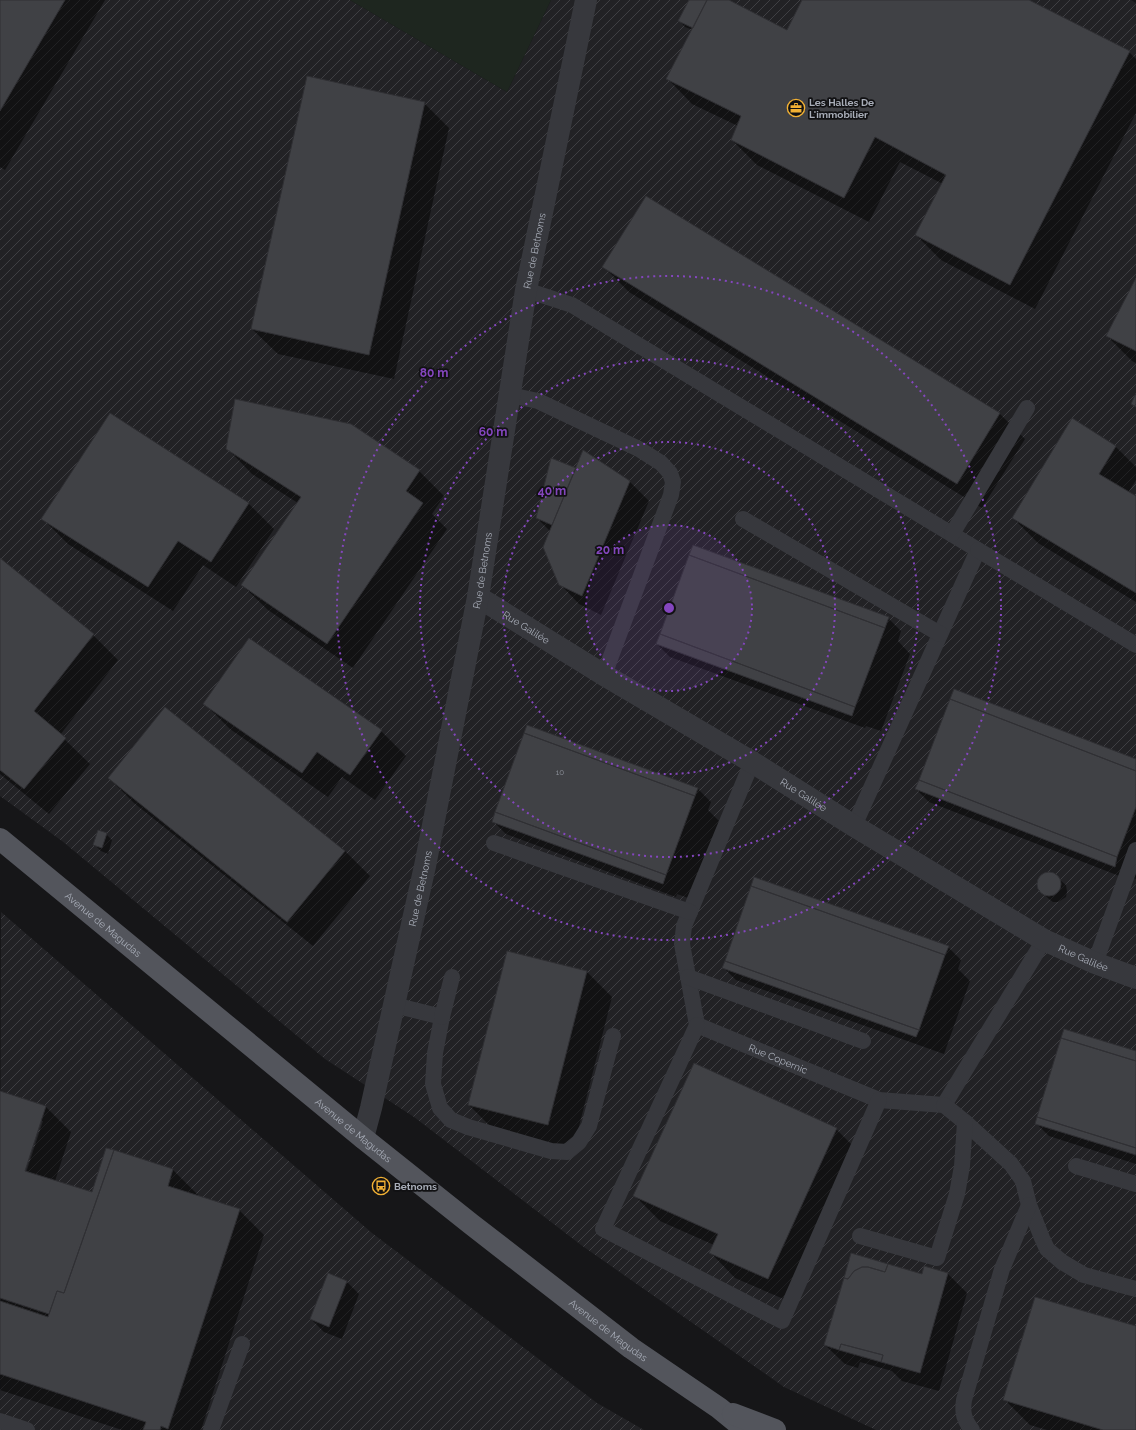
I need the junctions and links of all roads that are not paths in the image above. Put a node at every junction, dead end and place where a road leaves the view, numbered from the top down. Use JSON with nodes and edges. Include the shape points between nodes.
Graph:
{"nodes":[{"id":1,"x":586,"y":0,"type":"edge"},
{"id":2,"x":526,"y":290,"type":"junction"},
{"id":3,"x":510,"y":395,"type":"junction"},
{"id":4,"x":1027,"y":408,"type":"dead end"},
{"id":5,"x":743,"y":519,"type":"dead end"},
{"id":6,"x":952,"y":534,"type":"junction"},
{"id":7,"x":978,"y":550,"type":"junction"},
{"id":8,"x":478,"y":597,"type":"junction"},
{"id":9,"x":940,"y":634,"type":"junction"},
{"id":10,"x":1136,"y":644,"type":"edge"},
{"id":11,"x":604,"y":675,"type":"junction"},
{"id":12,"x":752,"y":762,"type":"junction"},
{"id":13,"x":854,"y":826,"type":"junction"},
{"id":14,"x":0,"y":838,"type":"edge"},
{"id":15,"x":494,"y":843,"type":"dead end"},
{"id":16,"x":1136,"y":850,"type":"edge"},
{"id":17,"x":690,"y":912,"type":"junction"},
{"id":18,"x":1044,"y":940,"type":"junction"},
{"id":19,"x":1095,"y":963,"type":"junction"},
{"id":20,"x":452,"y":977,"type":"dead end"},
{"id":21,"x":688,"y":978,"type":"junction"},
{"id":22,"x":1136,"y":978,"type":"edge"},
{"id":23,"x":394,"y":1005,"type":"junction"},
{"id":24,"x":442,"y":1017,"type":"junction"},
{"id":25,"x":697,"y":1025,"type":"junction"},
{"id":26,"x":613,"y":1036,"type":"dead end"},
{"id":27,"x":863,"y":1041,"type":"dead end"},
{"id":28,"x":880,"y":1100,"type":"junction"},
{"id":29,"x":944,"y":1105,"type":"junction"},
{"id":30,"x":965,"y":1122,"type":"junction"},
{"id":31,"x":363,"y":1138,"type":"junction"},
{"id":32,"x":1076,"y":1166,"type":"dead end"},
{"id":33,"x":1136,"y":1184,"type":"edge"},
{"id":34,"x":1028,"y":1205,"type":"junction"},
{"id":35,"x":860,"y":1236,"type":"dead end"},
{"id":36,"x":1136,"y":1290,"type":"edge"},
{"id":37,"x":242,"y":1344,"type":"dead end"},
{"id":38,"x":719,"y":1408,"type":"junction"},
{"id":39,"x":0,"y":1421,"type":"edge"},
{"id":40,"x":27,"y":1430,"type":"edge"},
{"id":41,"x":211,"y":1430,"type":"edge"},
{"id":42,"x":746,"y":1430,"type":"edge"},
{"id":43,"x":775,"y":1430,"type":"edge"},
{"id":44,"x":972,"y":1430,"type":"edge"}],
"edges":[{"from":1,"to":2,"type":"street","name":"Rue de Betnoms"},
{"from":2,"to":3,"type":"street","name":"Rue de Betnoms"},
{"from":2,"to":6,"type":"lane","via":[[572,305]]},
{"from":3,"to":8,"type":"street","name":"Rue de Betnoms"},
{"from":3,"to":11,"type":"lane","via":[[538,401],[639,449],[670,472],[673,482],[671,495]]},
{"from":4,"to":6,"type":"lane"},
{"from":5,"to":9,"type":"lane"},
{"from":6,"to":7,"type":"lane"},
{"from":7,"to":9,"type":"lane"},
{"from":7,"to":10,"type":"lane"},
{"from":8,"to":11,"type":"street","name":"Rue Galilée"},
{"from":8,"to":23,"type":"street","name":"Rue de Betnoms","via":[[425,866]]},
{"from":9,"to":13,"type":"lane"},
{"from":11,"to":12,"type":"street","name":"Rue Galilée"},
{"from":12,"to":13,"type":"street","name":"Rue Galilée"},
{"from":12,"to":17,"type":"lane"},
{"from":13,"to":18,"type":"street","name":"Rue Galilée"},
{"from":14,"to":31,"type":"main road","name":"Avenue de Magudas"},
{"from":15,"to":17,"type":"lane"},
{"from":16,"to":19,"type":"lane"},
{"from":17,"to":21,"type":"lane","via":[[684,926],[682,944]]},
{"from":18,"to":19,"type":"street","name":"Rue Galilée"},
{"from":18,"to":29,"type":"lane"},
{"from":19,"to":22,"type":"street","name":"Rue Galilée"},
{"from":20,"to":24,"type":"lane"},
{"from":21,"to":25,"type":"lane"},
{"from":21,"to":27,"type":"lane"},
{"from":23,"to":24,"type":"lane"},
{"from":23,"to":31,"type":"street","name":"Rue de Betnoms"},
{"from":24,"to":26,"type":"lane","via":[[435,1053],[433,1084],[440,1108],[451,1120],[468,1127],[551,1151],[567,1152],[579,1142],[589,1126]]},
{"from":25,"to":28,"type":"lane","name":"Rue Copernic"},
{"from":25,"to":28,"type":"lane","via":[[603,1229],[782,1321]]},
{"from":28,"to":29,"type":"lane","name":"Rue Copernic"},
{"from":29,"to":30,"type":"lane"},
{"from":30,"to":34,"type":"lane","via":[[1011,1164],[1023,1181]]},
{"from":30,"to":35,"type":"lane","via":[[957,1194],[937,1258]]},
{"from":31,"to":38,"type":"main road","name":"Avenue de Magudas","via":[[625,1344]]},
{"from":32,"to":33,"type":"lane"},
{"from":34,"to":36,"type":"lane","via":[[1047,1249],[1062,1262],[1084,1275]]},
{"from":34,"to":44,"type":"lane","via":[[1002,1269],[964,1400],[962,1413]]},
{"from":37,"to":41,"type":"lane"},
{"from":38,"to":42,"type":"main road","name":"Avenue de Magudas"},
{"from":38,"to":43,"type":"main road","name":"Avenue de Magudas"},
{"from":39,"to":40,"type":"lane"}]}
